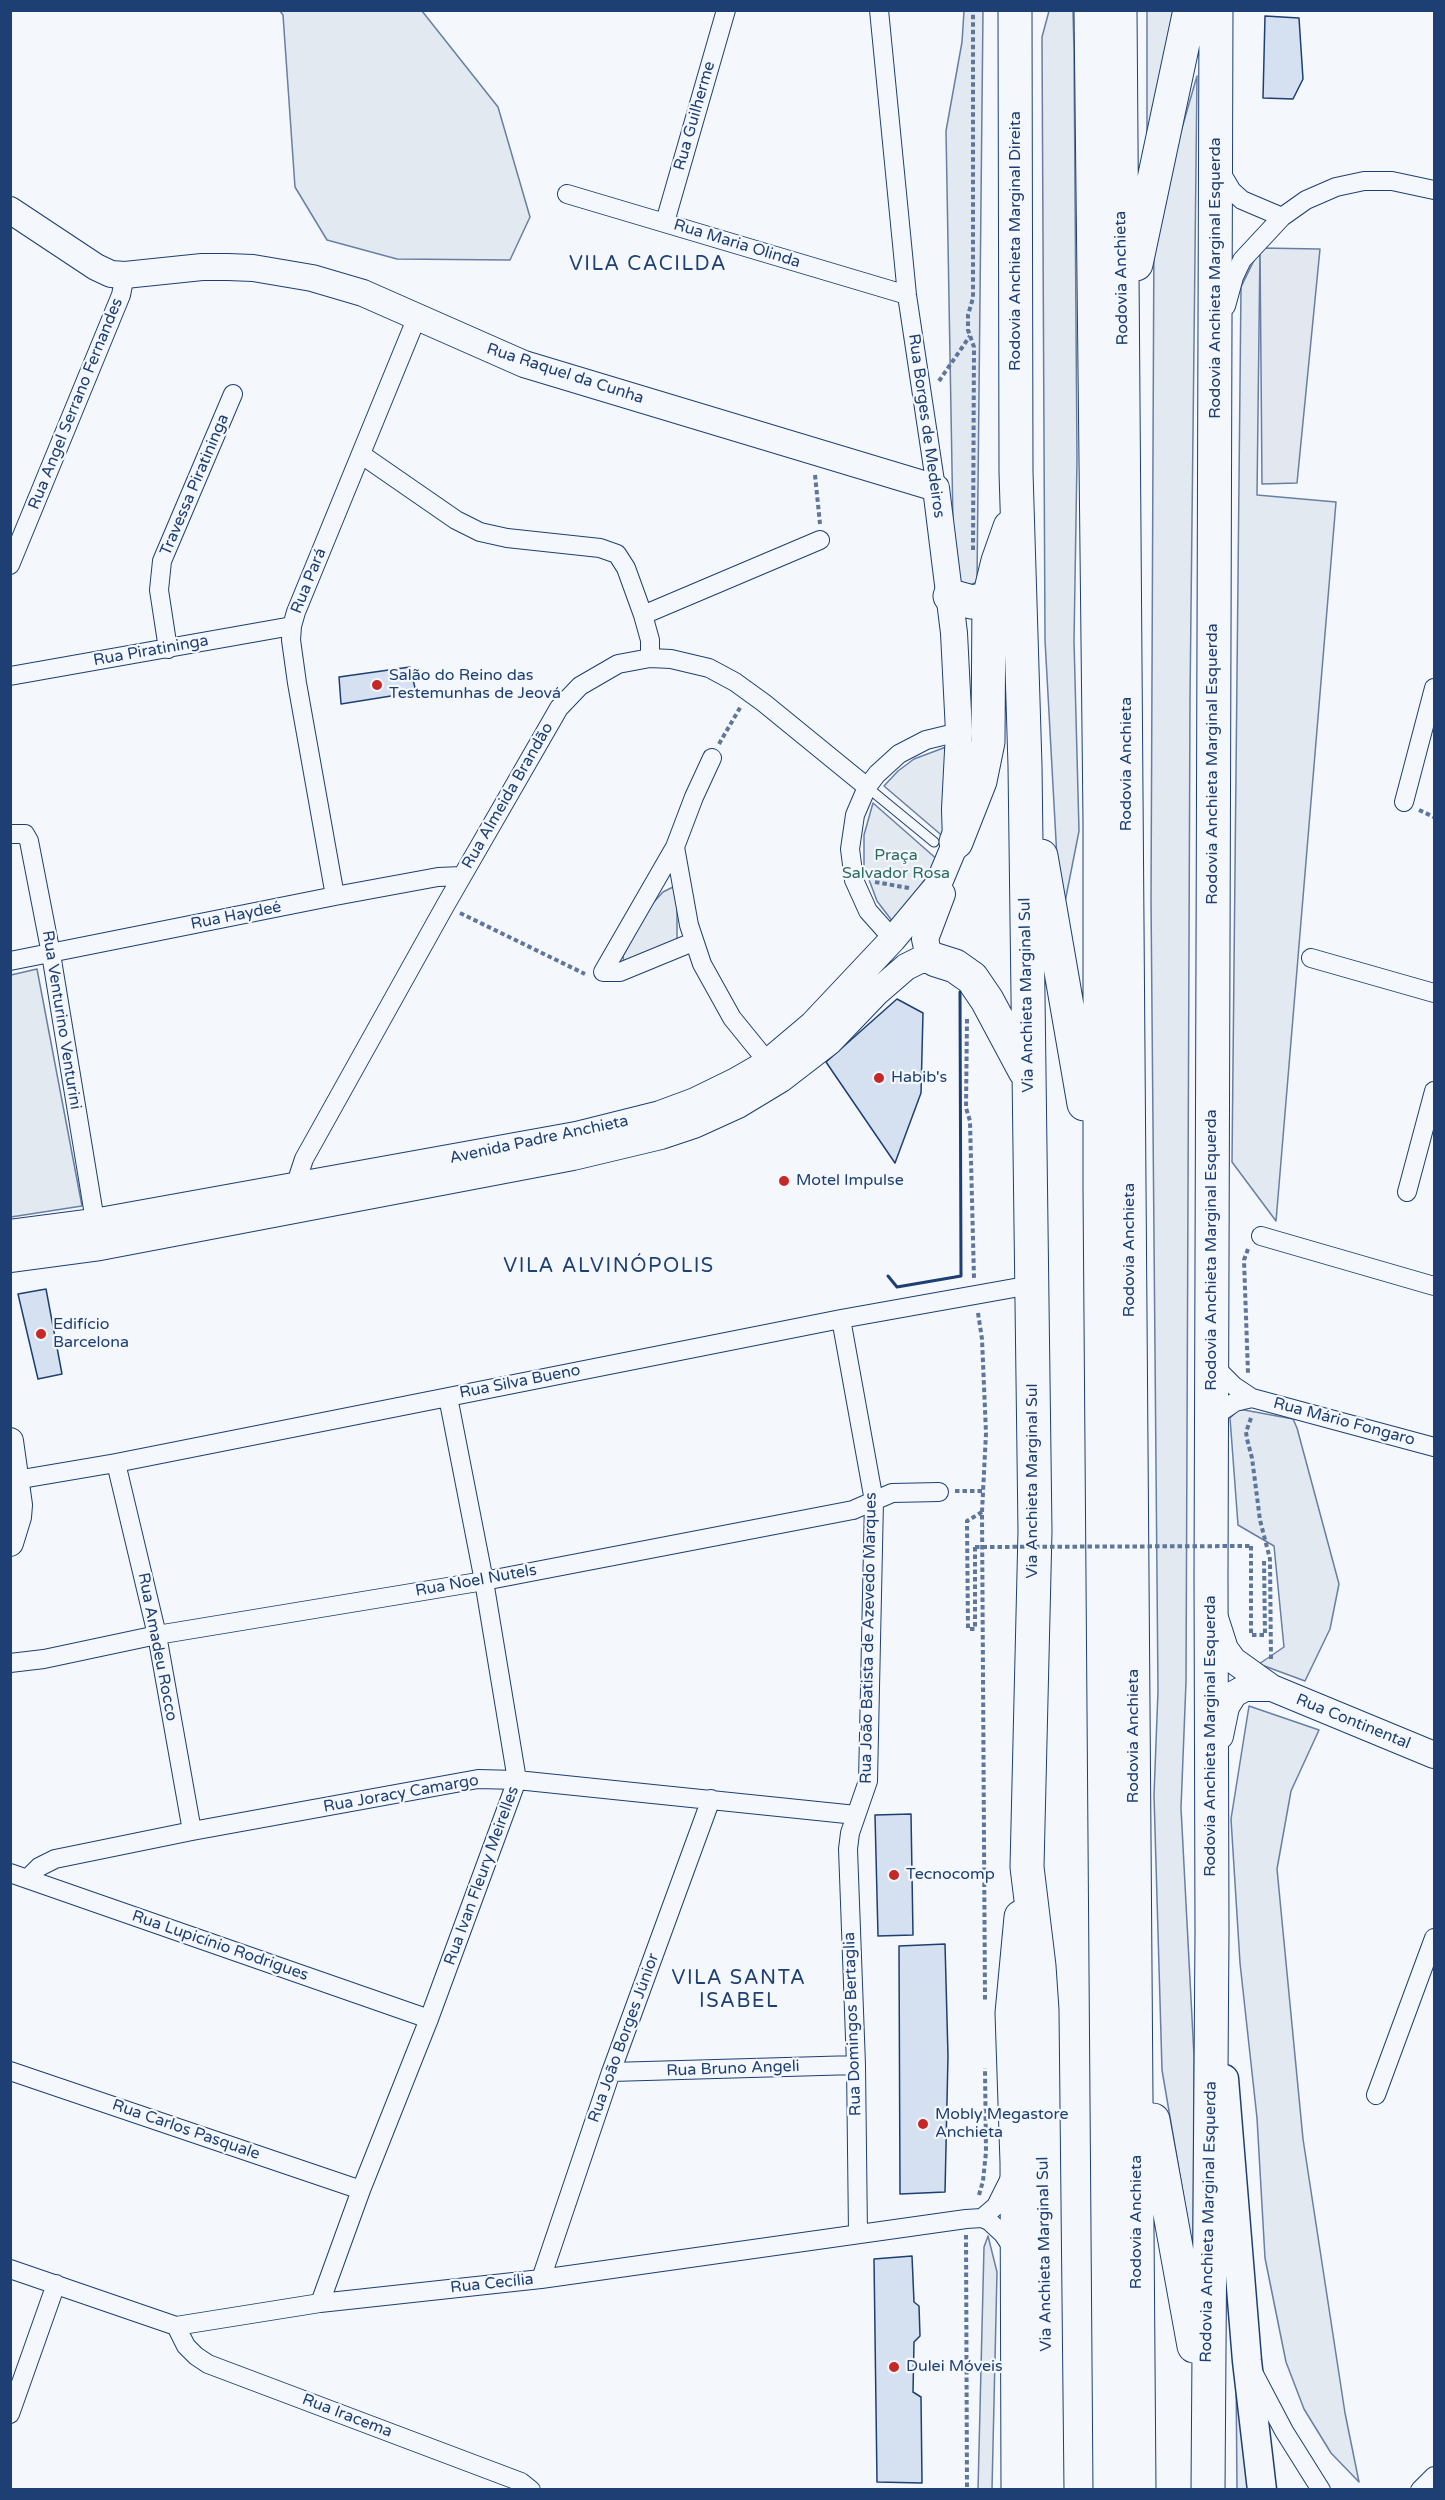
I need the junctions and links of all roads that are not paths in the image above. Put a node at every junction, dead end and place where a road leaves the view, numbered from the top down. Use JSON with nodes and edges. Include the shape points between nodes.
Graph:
{"nodes":[{"id":1,"x":726,"y":10,"type":"edge"},
{"id":2,"x":879,"y":10,"type":"edge"},
{"id":3,"x":1015,"y":10,"type":"edge"},
{"id":4,"x":1091,"y":10,"type":"edge"},
{"id":5,"x":1120,"y":10,"type":"edge"},
{"id":6,"x":1190,"y":10,"type":"edge"},
{"id":7,"x":1216,"y":10,"type":"edge"},
{"id":8,"x":1216,"y":165,"type":"junction"},
{"id":9,"x":1434,"y":190,"type":"edge"},
{"id":10,"x":567,"y":194,"type":"dead end"},
{"id":11,"x":10,"y":210,"type":"edge"},
{"id":12,"x":1282,"y":217,"type":"junction"},
{"id":13,"x":665,"y":222,"type":"junction"},
{"id":14,"x":125,"y":275,"type":"junction"},
{"id":15,"x":906,"y":295,"type":"junction"},
{"id":16,"x":417,"y":317,"type":"junction"},
{"id":17,"x":1215,"y":352,"type":"junction"},
{"id":18,"x":233,"y":394,"type":"dead end"},
{"id":19,"x":1124,"y":394,"type":"junction"},
{"id":20,"x":362,"y":455,"type":"junction"},
{"id":21,"x":1016,"y":472,"type":"joint"},
{"id":22,"x":936,"y":488,"type":"junction"},
{"id":23,"x":1017,"y":509,"type":"junction"},
{"id":24,"x":820,"y":540,"type":"road end"},
{"id":25,"x":10,"y":565,"type":"edge"},
{"id":26,"x":950,"y":596,"type":"junction"},
{"id":27,"x":989,"y":598,"type":"junction"},
{"id":28,"x":643,"y":615,"type":"junction"},
{"id":29,"x":292,"y":626,"type":"junction"},
{"id":30,"x":168,"y":649,"type":"junction"},
{"id":31,"x":650,"y":658,"type":"junction"},
{"id":32,"x":10,"y":676,"type":"edge"},
{"id":33,"x":1434,"y":688,"type":"edge"},
{"id":34,"x":959,"y":732,"type":"junction"},
{"id":35,"x":712,"y":758,"type":"road end"},
{"id":36,"x":1025,"y":766,"type":"junction"},
{"id":37,"x":867,"y":787,"type":"junction"},
{"id":38,"x":1404,"y":802,"type":"dead end"},
{"id":39,"x":10,"y":834,"type":"edge"},
{"id":40,"x":945,"y":842,"type":"junction"},
{"id":41,"x":675,"y":847,"type":"junction"},
{"id":42,"x":462,"y":876,"type":"junction"},
{"id":43,"x":938,"y":884,"type":"junction"},
{"id":44,"x":335,"y":896,"type":"junction"},
{"id":45,"x":893,"y":939,"type":"junction"},
{"id":46,"x":693,"y":942,"type":"junction"},
{"id":47,"x":51,"y":954,"type":"junction"},
{"id":48,"x":1311,"y":958,"type":"dead end"},
{"id":49,"x":936,"y":960,"type":"junction"},
{"id":50,"x":10,"y":961,"type":"edge"},
{"id":51,"x":876,"y":993,"type":"junction"},
{"id":52,"x":1434,"y":993,"type":"edge"},
{"id":53,"x":774,"y":1071,"type":"junction"},
{"id":54,"x":1027,"y":1074,"type":"junction"},
{"id":55,"x":1434,"y":1091,"type":"edge"},
{"id":56,"x":1100,"y":1189,"type":"junction"},
{"id":57,"x":1407,"y":1192,"type":"dead end"},
{"id":58,"x":298,"y":1197,"type":"junction"},
{"id":59,"x":94,"y":1222,"type":"junction"},
{"id":60,"x":10,"y":1233,"type":"edge"},
{"id":61,"x":1261,"y":1236,"type":"road end"},
{"id":62,"x":100,"y":1247,"type":"junction"},
{"id":63,"x":10,"y":1259,"type":"edge"},
{"id":64,"x":1031,"y":1285,"type":"junction"},
{"id":65,"x":1434,"y":1286,"type":"edge"},
{"id":66,"x":841,"y":1319,"type":"junction"},
{"id":67,"x":1212,"y":1364,"type":"junction"},
{"id":68,"x":448,"y":1397,"type":"junction"},
{"id":69,"x":1256,"y":1399,"type":"junction"},
{"id":70,"x":1212,"y":1421,"type":"junction"},
{"id":71,"x":10,"y":1441,"type":"edge"},
{"id":72,"x":1434,"y":1447,"type":"edge"},
{"id":73,"x":116,"y":1463,"type":"junction"},
{"id":74,"x":14,"y":1480,"type":"edge"},
{"id":75,"x":939,"y":1492,"type":"dead end"},
{"id":76,"x":874,"y":1501,"type":"junction"},
{"id":77,"x":10,"y":1543,"type":"edge"},
{"id":78,"x":484,"y":1581,"type":"junction"},
{"id":79,"x":1211,"y":1601,"type":"junction"},
{"id":80,"x":157,"y":1635,"type":"junction"},
{"id":81,"x":10,"y":1663,"type":"edge"},
{"id":82,"x":1272,"y":1688,"type":"junction"},
{"id":83,"x":1434,"y":1755,"type":"edge"},
{"id":84,"x":1211,"y":1777,"type":"junction"},
{"id":85,"x":517,"y":1780,"type":"junction"},
{"id":86,"x":711,"y":1799,"type":"junction"},
{"id":87,"x":856,"y":1815,"type":"junction"},
{"id":88,"x":192,"y":1831,"type":"junction"},
{"id":89,"x":1027,"y":1867,"type":"junction"},
{"id":90,"x":19,"y":1876,"type":"edge"},
{"id":91,"x":1212,"y":1933,"type":"junction"},
{"id":92,"x":1434,"y":1938,"type":"edge"},
{"id":93,"x":429,"y":2019,"type":"junction"},
{"id":94,"x":1136,"y":2024,"type":"junction"},
{"id":95,"x":856,"y":2065,"type":"junction"},
{"id":96,"x":10,"y":2071,"type":"edge"},
{"id":97,"x":611,"y":2072,"type":"junction"},
{"id":98,"x":1376,"y":2095,"type":"dead end"},
{"id":99,"x":1017,"y":2163,"type":"junction"},
{"id":100,"x":361,"y":2190,"type":"junction"},
{"id":101,"x":974,"y":2219,"type":"junction"},
{"id":102,"x":858,"y":2234,"type":"junction"},
{"id":103,"x":1017,"y":2257,"type":"junction"},
{"id":104,"x":10,"y":2269,"type":"edge"},
{"id":105,"x":541,"y":2279,"type":"junction"},
{"id":106,"x":56,"y":2284,"type":"junction"},
{"id":107,"x":320,"y":2303,"type":"junction"},
{"id":108,"x":176,"y":2326,"type":"junction"},
{"id":109,"x":1247,"y":2361,"type":"junction"},
{"id":110,"x":10,"y":2414,"type":"edge"},
{"id":111,"x":1208,"y":2422,"type":"junction"},
{"id":112,"x":1434,"y":2476,"type":"edge"},
{"id":113,"x":531,"y":2490,"type":"edge"},
{"id":114,"x":1018,"y":2490,"type":"edge"},
{"id":115,"x":1047,"y":2490,"type":"edge"},
{"id":116,"x":1110,"y":2490,"type":"edge"},
{"id":117,"x":1139,"y":2490,"type":"edge"},
{"id":118,"x":1209,"y":2490,"type":"edge"},
{"id":119,"x":1262,"y":2490,"type":"edge"},
{"id":120,"x":1321,"y":2490,"type":"edge"},
{"id":121,"x":1420,"y":2490,"type":"edge"}],
"edges":[{"from":1,"to":13,"type":"street","name":"Rua Guilherme"},
{"from":2,"to":15,"type":"street","name":"Rua Borges de Medeiros"},
{"from":3,"to":21,"type":"highway","name":"Rodovia Anchieta Marginal Direita"},
{"from":4,"to":56,"type":"highway","name":"Rodovia Anchieta"},
{"from":5,"to":19,"type":"highway","name":"Rodovia Anchieta"},
{"from":6,"to":19,"type":"highway","via":[[1141,232]]},
{"from":7,"to":8,"type":"highway","name":"Rodovia Anchieta Marginal Esquerda"},
{"from":8,"to":12,"type":"street","via":[[1242,200]]},
{"from":8,"to":17,"type":"highway","name":"Rodovia Anchieta Marginal Esquerda"},
{"from":9,"to":12,"type":"street","via":[[1392,181],[1351,183],[1316,194]]},
{"from":10,"to":13,"type":"street","name":"Rua Maria Olinda"},
{"from":11,"to":14,"type":"street","via":[[104,272]]},
{"from":12,"to":17,"type":"street","via":[[1242,260]]},
{"from":13,"to":15,"type":"street","name":"Rua Maria Olinda"},
{"from":14,"to":16,"type":"street","name":"Rua Raquel da Cunha","via":[[202,267],[253,268],[340,285]]},
{"from":14,"to":25,"type":"street","name":"Rua Angel Serrano Fernandes","via":[[121,295]]},
{"from":15,"to":22,"type":"street","name":"Rua Borges de Medeiros"},
{"from":16,"to":20,"type":"street","name":"Rua Pará"},
{"from":16,"to":22,"type":"street","name":"Rua Raquel da Cunha","via":[[524,364]]},
{"from":17,"to":67,"type":"highway","name":"Rodovia Anchieta Marginal Esquerda"},
{"from":18,"to":30,"type":"street","name":"Travessa Piratininga","via":[[162,561],[159,590]]},
{"from":19,"to":94,"type":"highway","name":"Rodovia Anchieta"},
{"from":20,"to":28,"type":"street","via":[[456,520],[480,532],[612,551],[626,568]]},
{"from":20,"to":29,"type":"street","name":"Rua Pará"},
{"from":21,"to":23,"type":"highway","name":"Via Anchieta Marginal Sul"},
{"from":22,"to":26,"type":"street","name":"Rua Borges de Medeiros"},
{"from":23,"to":27,"type":"highway"},
{"from":23,"to":36,"type":"highway","name":"Via Anchieta Marginal Sul"},
{"from":24,"to":28,"type":"street"},
{"from":26,"to":27,"type":"highway","via":[[972,602]]},
{"from":26,"to":34,"type":"street","name":"Rua Borges de Medeiros"},
{"from":27,"to":40,"type":"highway","via":[[988,742],[980,781]]},
{"from":28,"to":31,"type":"street"},
{"from":29,"to":30,"type":"street","name":"Rua Piratininga"},
{"from":29,"to":44,"type":"street","name":"Rua Pará","via":[[297,683]]},
{"from":30,"to":32,"type":"street","name":"Rua Piratininga"},
{"from":31,"to":37,"type":"street","name":"Rua Almeida Brandão","via":[[710,668],[749,692]]},
{"from":31,"to":42,"type":"street","name":"Rua Almeida Brandão","via":[[604,671],[566,699]]},
{"from":33,"to":38,"type":"street"},
{"from":34,"to":37,"type":"street","via":[[905,750]]},
{"from":34,"to":40,"type":"street","name":"Rua Borges de Medeiros","via":[[955,809]]},
{"from":35,"to":41,"type":"street"},
{"from":36,"to":54,"type":"highway","name":"Via Anchieta Marginal Sul"},
{"from":36,"to":56,"type":"highway"},
{"from":37,"to":40,"type":"lane"},
{"from":37,"to":45,"type":"street","via":[[851,832],[854,878],[868,911]]},
{"from":39,"to":47,"type":"street","name":"Rua Venturino Venturini","via":[[28,836]]},
{"from":40,"to":43,"type":"street","name":"Avenida Padre Anchieta"},
{"from":41,"to":46,"type":"street"},
{"from":41,"to":46,"type":"street","via":[[603,972],[620,972]]},
{"from":42,"to":44,"type":"street","name":"Rua Haydeé"},
{"from":42,"to":58,"type":"street","name":"Rua Almeida Brandão","via":[[304,1159]]},
{"from":43,"to":45,"type":"street","name":"Avenida Padre Anchieta"},
{"from":43,"to":49,"type":"street","via":[[941,895],[925,939],[928,952]]},
{"from":44,"to":47,"type":"street","name":"Rua Haydeé"},
{"from":45,"to":51,"type":"street","via":[[895,953]]},
{"from":45,"to":53,"type":"street","name":"Avenida Padre Anchieta"},
{"from":46,"to":53,"type":"street","via":[[720,998]]},
{"from":47,"to":50,"type":"street","name":"Rua Haydeé"},
{"from":47,"to":59,"type":"street","name":"Rua Venturino Venturini"},
{"from":48,"to":52,"type":"street"},
{"from":49,"to":51,"type":"street","name":"Avenida Padre Anchieta","via":[[920,960],[910,965]]},
{"from":49,"to":54,"type":"highway","via":[[963,970],[975,982]]},
{"from":51,"to":53,"type":"street","name":"Avenida Padre Anchieta","via":[[830,1042]]},
{"from":53,"to":58,"type":"street","name":"Avenida Padre Anchieta","via":[[617,1126]]},
{"from":54,"to":64,"type":"highway","name":"Via Anchieta Marginal Sul"},
{"from":55,"to":57,"type":"street"},
{"from":56,"to":116,"type":"highway","name":"Rodovia Anchieta"},
{"from":58,"to":59,"type":"street","name":"Avenida Padre Anchieta"},
{"from":58,"to":62,"type":"street","name":"Avenida Padre Anchieta"},
{"from":59,"to":60,"type":"street","name":"Avenida Padre Anchieta"},
{"from":59,"to":62,"type":"street","name":"Rua Venturino Venturini"},
{"from":61,"to":65,"type":"street"},
{"from":62,"to":63,"type":"street","name":"Avenida Padre Anchieta"},
{"from":64,"to":66,"type":"street","name":"Rua Silva Bueno"},
{"from":64,"to":89,"type":"highway","name":"Via Anchieta Marginal Sul","via":[[1035,1531]]},
{"from":66,"to":68,"type":"street","name":"Rua Silva Bueno"},
{"from":66,"to":76,"type":"street","name":"Rua João Batista de Azevedo Marques"},
{"from":67,"to":69,"type":"street","via":[[1234,1386]]},
{"from":67,"to":70,"type":"highway","name":"Rodovia Anchieta Marginal Esquerda"},
{"from":68,"to":73,"type":"street","name":"Rua Silva Bueno"},
{"from":68,"to":78,"type":"street","name":"Rua Ivan Fleury Meirelles"},
{"from":69,"to":70,"type":"street","via":[[1235,1402]]},
{"from":69,"to":72,"type":"street","name":"Rua Mário Fongaro"},
{"from":70,"to":79,"type":"highway","name":"Rodovia Anchieta Marginal Esquerda"},
{"from":71,"to":74,"type":"street"},
{"from":73,"to":74,"type":"street","name":"Rua Silva Bueno"},
{"from":73,"to":80,"type":"street","name":"Rua Amadeu Rocco"},
{"from":74,"to":77,"type":"street","via":[[18,1517]]},
{"from":75,"to":76,"type":"street","name":"Rua Noel Nutels","via":[[892,1493]]},
{"from":76,"to":78,"type":"street","name":"Rua Noel Nutels","via":[[853,1510]]},
{"from":76,"to":87,"type":"street","name":"Rua João Batista de Azevedo Marques","via":[[868,1781]]},
{"from":78,"to":80,"type":"street","name":"Rua Noel Nutels"},
{"from":78,"to":85,"type":"street","name":"Rua Ivan Fleury Meirelles"},
{"from":79,"to":82,"type":"street","name":"Rua Continental","via":[[1225,1649],[1233,1660]]},
{"from":79,"to":84,"type":"highway","name":"Rodovia Anchieta Marginal Esquerda"},
{"from":80,"to":81,"type":"street","name":"Rua Noel Nutels"},
{"from":80,"to":88,"type":"street","name":"Rua Amadeu Rocco"},
{"from":82,"to":83,"type":"street","name":"Rua Continental"},
{"from":82,"to":84,"type":"street","name":"Rua Continental","via":[[1245,1688],[1234,1694],[1226,1707]]},
{"from":84,"to":91,"type":"highway","name":"Rodovia Anchieta Marginal Esquerda"},
{"from":85,"to":86,"type":"street","name":"Rua Joracy Camargo"},
{"from":85,"to":88,"type":"street","name":"Rua Joracy Camargo","via":[[478,1779]]},
{"from":85,"to":93,"type":"street","name":"Rua Ivan Fleury Meirelles"},
{"from":86,"to":87,"type":"street","name":"Rua Joracy Camargo"},
{"from":86,"to":97,"type":"street","name":"Rua João Borges Júnior"},
{"from":87,"to":95,"type":"street","name":"Rua Domingos Bertaglia","via":[[848,1850]]},
{"from":88,"to":90,"type":"street","name":"Rua Joracy Camargo","via":[[55,1859]]},
{"from":89,"to":99,"type":"highway","via":[[1012,2013]]},
{"from":89,"to":115,"type":"highway","name":"Via Anchieta Marginal Sul","via":[[1042,2010]]},
{"from":90,"to":93,"type":"street","name":"Rua Lupicínio Rodrigues"},
{"from":91,"to":109,"type":"main road"},
{"from":91,"to":111,"type":"highway","name":"Rodovia Anchieta Marginal Esquerda"},
{"from":92,"to":98,"type":"street"},
{"from":93,"to":100,"type":"street","name":"Rua Ivan Fleury Meirelles"},
{"from":94,"to":111,"type":"highway"},
{"from":94,"to":117,"type":"highway","name":"Rodovia Anchieta"},
{"from":95,"to":97,"type":"street","name":"Rua Bruno Angeli"},
{"from":95,"to":102,"type":"street","name":"Rua Domingos Bertaglia"},
{"from":96,"to":100,"type":"street","name":"Rua Carlos Pasquale"},
{"from":97,"to":105,"type":"street","name":"Rua João Borges Júnior"},
{"from":99,"to":101,"type":"street","via":[[996,2206]]},
{"from":99,"to":103,"type":"highway"},
{"from":100,"to":107,"type":"street","name":"Rua Ivan Fleury Meirelles"},
{"from":101,"to":102,"type":"street","name":"Rua Cecília"},
{"from":101,"to":103,"type":"street","via":[[993,2224]]},
{"from":102,"to":105,"type":"street","name":"Rua Cecília"},
{"from":103,"to":114,"type":"highway"},
{"from":104,"to":106,"type":"street","name":"Rua Cecília"},
{"from":105,"to":107,"type":"street","name":"Rua Cecília"},
{"from":106,"to":108,"type":"street","name":"Rua Cecília"},
{"from":106,"to":110,"type":"street"},
{"from":107,"to":108,"type":"street","name":"Rua Cecília"},
{"from":108,"to":113,"type":"street","name":"Rua Iracema","via":[[186,2346],[208,2364],[521,2482]]},
{"from":109,"to":119,"type":"main road"},
{"from":109,"to":120,"type":"street","via":[[1284,2432]]},
{"from":111,"to":118,"type":"highway","name":"Rodovia Anchieta Marginal Esquerda"},
{"from":112,"to":121,"type":"street"}]}
